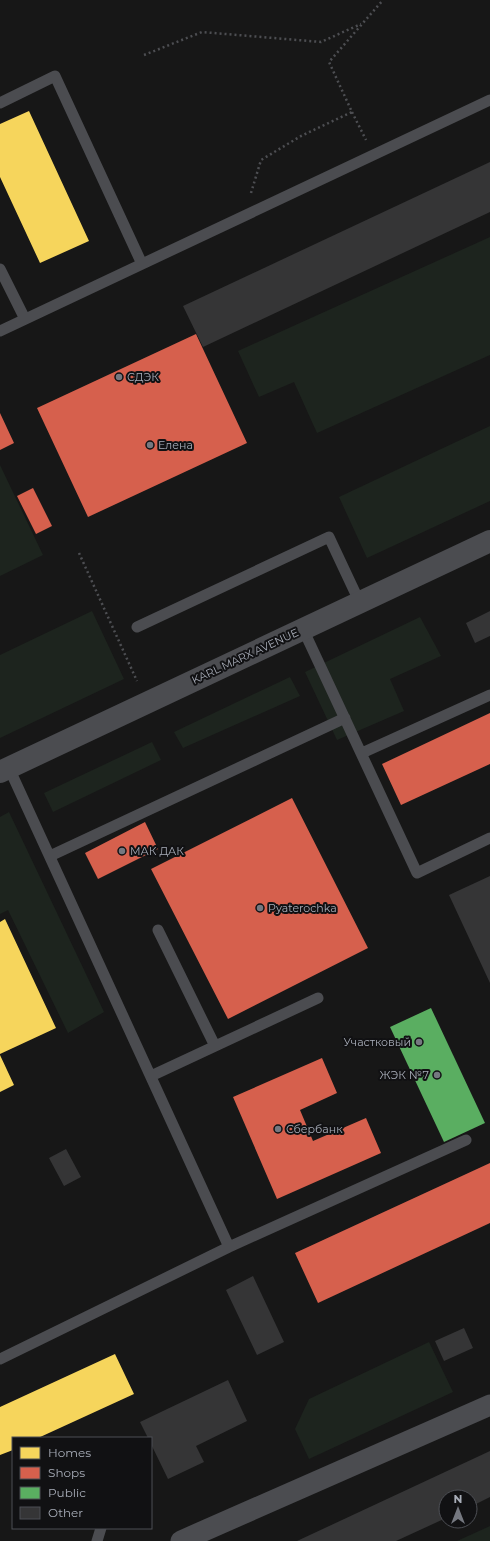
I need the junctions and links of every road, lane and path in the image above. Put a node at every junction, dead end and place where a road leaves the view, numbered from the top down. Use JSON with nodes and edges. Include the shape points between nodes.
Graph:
{"nodes":[{"id":1,"x":383,"y":0,"type":"edge"},
{"id":2,"x":363,"y":23,"type":"junction"},
{"id":3,"x":144,"y":55,"type":"dead end"},
{"id":4,"x":490,"y":100,"type":"edge"},
{"id":5,"x":0,"y":103,"type":"edge"},
{"id":6,"x":352,"y":112,"type":"junction"},
{"id":7,"x":369,"y":145,"type":"dead end"},
{"id":8,"x":244,"y":216,"type":"junction"},
{"id":9,"x":142,"y":264,"type":"junction"},
{"id":10,"x":0,"y":269,"type":"edge"},
{"id":11,"x":25,"y":319,"type":"junction"},
{"id":12,"x":0,"y":331,"type":"edge"},
{"id":13,"x":490,"y":541,"type":"edge"},
{"id":14,"x":79,"y":553,"type":"dead end"},
{"id":15,"x":360,"y":602,"type":"junction"},
{"id":16,"x":137,"y":627,"type":"dead end"},
{"id":17,"x":303,"y":629,"type":"junction"},
{"id":18,"x":490,"y":695,"type":"edge"},
{"id":19,"x":146,"y":702,"type":"junction"},
{"id":20,"x":345,"y":718,"type":"junction"},
{"id":21,"x":362,"y":753,"type":"junction"},
{"id":22,"x":4,"y":770,"type":"edge"},
{"id":23,"x":490,"y":838,"type":"edge"},
{"id":24,"x":50,"y":856,"type":"junction"},
{"id":25,"x":158,"y":930,"type":"dead end"},
{"id":26,"x":318,"y":998,"type":"dead end"},
{"id":27,"x":215,"y":1046,"type":"junction"},
{"id":28,"x":151,"y":1076,"type":"junction"},
{"id":29,"x":466,"y":1140,"type":"dead end"},
{"id":30,"x":229,"y":1247,"type":"junction"},
{"id":31,"x":0,"y":1359,"type":"edge"},
{"id":32,"x":490,"y":1405,"type":"edge"},
{"id":33,"x":101,"y":1529,"type":"edge"},
{"id":34,"x":97,"y":1541,"type":"edge"},
{"id":35,"x":181,"y":1541,"type":"edge"}],
"edges":[{"from":1,"to":2,"type":"path"},
{"from":2,"to":3,"type":"path","via":[[321,42],[202,32]]},
{"from":2,"to":6,"type":"path","via":[[329,62]]},
{"from":4,"to":8,"type":"lane"},
{"from":5,"to":9,"type":"lane","via":[[55,76]]},
{"from":6,"to":7,"type":"path"},
{"from":6,"to":8,"type":"path","via":[[301,136],[261,160]]},
{"from":8,"to":9,"type":"lane"},
{"from":9,"to":11,"type":"lane"},
{"from":10,"to":11,"type":"lane"},
{"from":11,"to":12,"type":"lane"},
{"from":13,"to":15,"type":"street","name":"KARL MARX AVENUE"},
{"from":14,"to":19,"type":"path"},
{"from":15,"to":16,"type":"lane","via":[[329,537]]},
{"from":15,"to":17,"type":"street","name":"KARL MARX AVENUE"},
{"from":17,"to":19,"type":"street","name":"KARL MARX AVENUE"},
{"from":17,"to":20,"type":"lane"},
{"from":18,"to":21,"type":"lane"},
{"from":19,"to":22,"type":"street","name":"KARL MARX AVENUE"},
{"from":20,"to":21,"type":"lane"},
{"from":20,"to":24,"type":"lane"},
{"from":21,"to":23,"type":"lane","via":[[417,873]]},
{"from":22,"to":24,"type":"lane"},
{"from":24,"to":28,"type":"lane"},
{"from":25,"to":27,"type":"lane"},
{"from":26,"to":27,"type":"lane"},
{"from":27,"to":28,"type":"lane"},
{"from":28,"to":30,"type":"lane"},
{"from":29,"to":30,"type":"lane"},
{"from":30,"to":31,"type":"lane"},
{"from":32,"to":35,"type":"street"},
{"from":33,"to":34,"type":"lane"}]}
